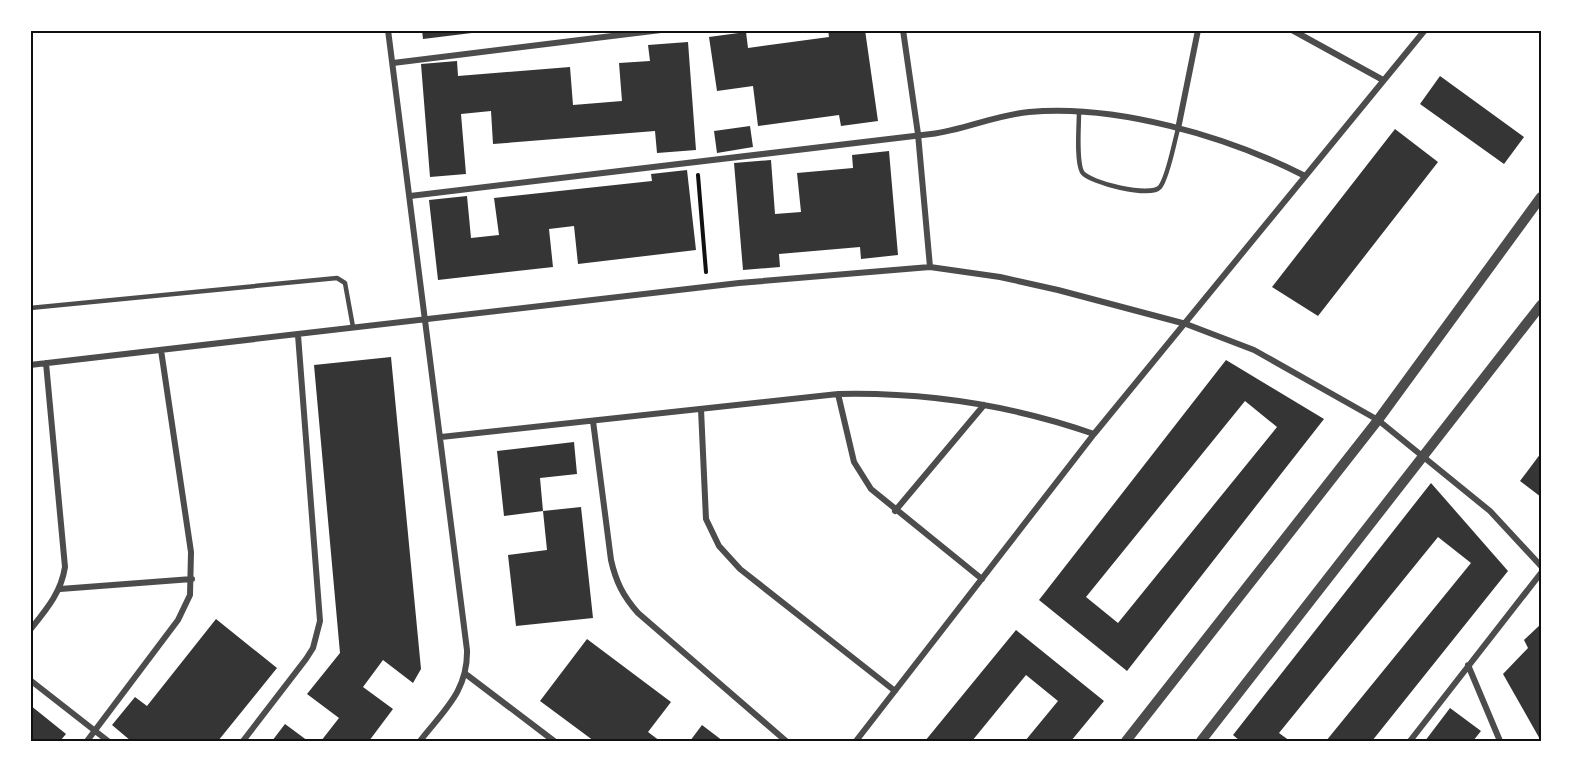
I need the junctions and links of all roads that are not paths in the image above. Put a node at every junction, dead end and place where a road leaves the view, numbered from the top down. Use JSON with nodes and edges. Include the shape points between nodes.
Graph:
{"nodes":[{"id":1,"x":388,"y":30,"type":"edge"},
{"id":2,"x":661,"y":30,"type":"edge"},
{"id":3,"x":903,"y":30,"type":"edge"},
{"id":4,"x":1198,"y":30,"type":"edge"},
{"id":5,"x":1292,"y":30,"type":"edge"},
{"id":6,"x":1425,"y":30,"type":"edge"},
{"id":7,"x":393,"y":63,"type":"junction"},
{"id":8,"x":1383,"y":80,"type":"junction"},
{"id":9,"x":1079,"y":112,"type":"junction"},
{"id":10,"x":1178,"y":129,"type":"junction"},
{"id":11,"x":918,"y":134,"type":"junction"},
{"id":12,"x":1303,"y":175,"type":"junction"},
{"id":13,"x":410,"y":196,"type":"junction"},
{"id":14,"x":1541,"y":197,"type":"edge"},
{"id":15,"x":930,"y":267,"type":"junction"},
{"id":16,"x":1541,"y":305,"type":"edge"},
{"id":17,"x":30,"y":308,"type":"edge"},
{"id":18,"x":426,"y":321,"type":"junction"},
{"id":19,"x":1186,"y":324,"type":"junction"},
{"id":20,"x":353,"y":327,"type":"junction"},
{"id":21,"x":298,"y":335,"type":"junction"},
{"id":22,"x":161,"y":350,"type":"junction"},
{"id":23,"x":46,"y":363,"type":"junction"},
{"id":24,"x":30,"y":365,"type":"edge"},
{"id":25,"x":838,"y":394,"type":"junction"},
{"id":26,"x":984,"y":405,"type":"junction"},
{"id":27,"x":701,"y":409,"type":"junction"},
{"id":28,"x":1378,"y":420,"type":"junction"},
{"id":29,"x":593,"y":421,"type":"junction"},
{"id":30,"x":1094,"y":434,"type":"junction"},
{"id":31,"x":441,"y":437,"type":"junction"},
{"id":32,"x":1424,"y":458,"type":"junction"},
{"id":33,"x":895,"y":511,"type":"junction"},
{"id":34,"x":1541,"y":566,"type":"edge"},
{"id":35,"x":1541,"y":573,"type":"edge"},
{"id":36,"x":192,"y":579,"type":"junction"},
{"id":37,"x":982,"y":579,"type":"junction"},
{"id":38,"x":60,"y":589,"type":"junction"},
{"id":39,"x":30,"y":630,"type":"edge"},
{"id":40,"x":1468,"y":665,"type":"junction"},
{"id":41,"x":466,"y":675,"type":"junction"},
{"id":42,"x":30,"y":680,"type":"edge"},
{"id":43,"x":895,"y":692,"type":"junction"},
{"id":44,"x":95,"y":731,"type":"junction"},
{"id":45,"x":87,"y":741,"type":"edge"},
{"id":46,"x":108,"y":741,"type":"edge"},
{"id":47,"x":243,"y":741,"type":"edge"},
{"id":48,"x":420,"y":741,"type":"edge"},
{"id":49,"x":554,"y":741,"type":"edge"},
{"id":50,"x":786,"y":741,"type":"edge"},
{"id":51,"x":856,"y":741,"type":"edge"},
{"id":52,"x":1126,"y":741,"type":"edge"},
{"id":53,"x":1201,"y":741,"type":"edge"},
{"id":54,"x":1410,"y":741,"type":"edge"},
{"id":55,"x":1500,"y":741,"type":"edge"}],
"edges":[{"from":1,"to":7,"type":"street"},
{"from":2,"to":7,"type":"street"},
{"from":3,"to":11,"type":"street"},
{"from":4,"to":10,"type":"street"},
{"from":5,"to":8,"type":"street"},
{"from":6,"to":8,"type":"street"},
{"from":7,"to":13,"type":"street"},
{"from":8,"to":12,"type":"street"},
{"from":9,"to":10,"type":"street"},
{"from":9,"to":10,"type":"lane","via":[[1083,173],[1091,180],[1144,192],[1161,185]]},
{"from":9,"to":11,"type":"street","via":[[1026,112],[947,132]]},
{"from":10,"to":12,"type":"street","via":[[1248,150]]},
{"from":11,"to":13,"type":"street"},
{"from":11,"to":15,"type":"street"},
{"from":12,"to":19,"type":"street"},
{"from":13,"to":18,"type":"street"},
{"from":14,"to":28,"type":"street"},
{"from":15,"to":18,"type":"street"},
{"from":15,"to":19,"type":"street","via":[[1047,287]]},
{"from":16,"to":32,"type":"street"},
{"from":17,"to":20,"type":"lane","via":[[337,278],[345,284]]},
{"from":18,"to":20,"type":"street"},
{"from":18,"to":31,"type":"street"},
{"from":19,"to":28,"type":"street","via":[[1254,350]]},
{"from":19,"to":30,"type":"street"},
{"from":20,"to":21,"type":"street"},
{"from":21,"to":22,"type":"street"},
{"from":21,"to":47,"type":"street","via":[[320,621],[306,659]]},
{"from":22,"to":23,"type":"street"},
{"from":22,"to":36,"type":"street"},
{"from":23,"to":24,"type":"street"},
{"from":23,"to":38,"type":"street","via":[[65,554]]},
{"from":25,"to":26,"type":"street","via":[[895,393]]},
{"from":25,"to":27,"type":"street"},
{"from":25,"to":33,"type":"street","via":[[854,462],[871,489]]},
{"from":26,"to":30,"type":"street","via":[[1034,415]]},
{"from":26,"to":33,"type":"street"},
{"from":27,"to":29,"type":"street"},
{"from":27,"to":43,"type":"street","via":[[706,519],[719,546],[740,569]]},
{"from":28,"to":32,"type":"street"},
{"from":28,"to":52,"type":"street"},
{"from":29,"to":31,"type":"street"},
{"from":29,"to":50,"type":"street","via":[[611,560],[625,598]]},
{"from":30,"to":37,"type":"street"},
{"from":31,"to":41,"type":"street","via":[[468,650]]},
{"from":32,"to":34,"type":"street","via":[[1490,511]]},
{"from":32,"to":53,"type":"street"},
{"from":33,"to":37,"type":"street"},
{"from":35,"to":40,"type":"street"},
{"from":36,"to":38,"type":"street"},
{"from":36,"to":44,"type":"street","via":[[190,595],[178,620]]},
{"from":37,"to":43,"type":"street"},
{"from":38,"to":39,"type":"street"},
{"from":40,"to":54,"type":"street"},
{"from":40,"to":55,"type":"street"},
{"from":41,"to":48,"type":"street","via":[[453,699]]},
{"from":41,"to":49,"type":"street"},
{"from":42,"to":44,"type":"street"},
{"from":43,"to":51,"type":"street"},
{"from":44,"to":45,"type":"street"},
{"from":44,"to":46,"type":"street"}]}
